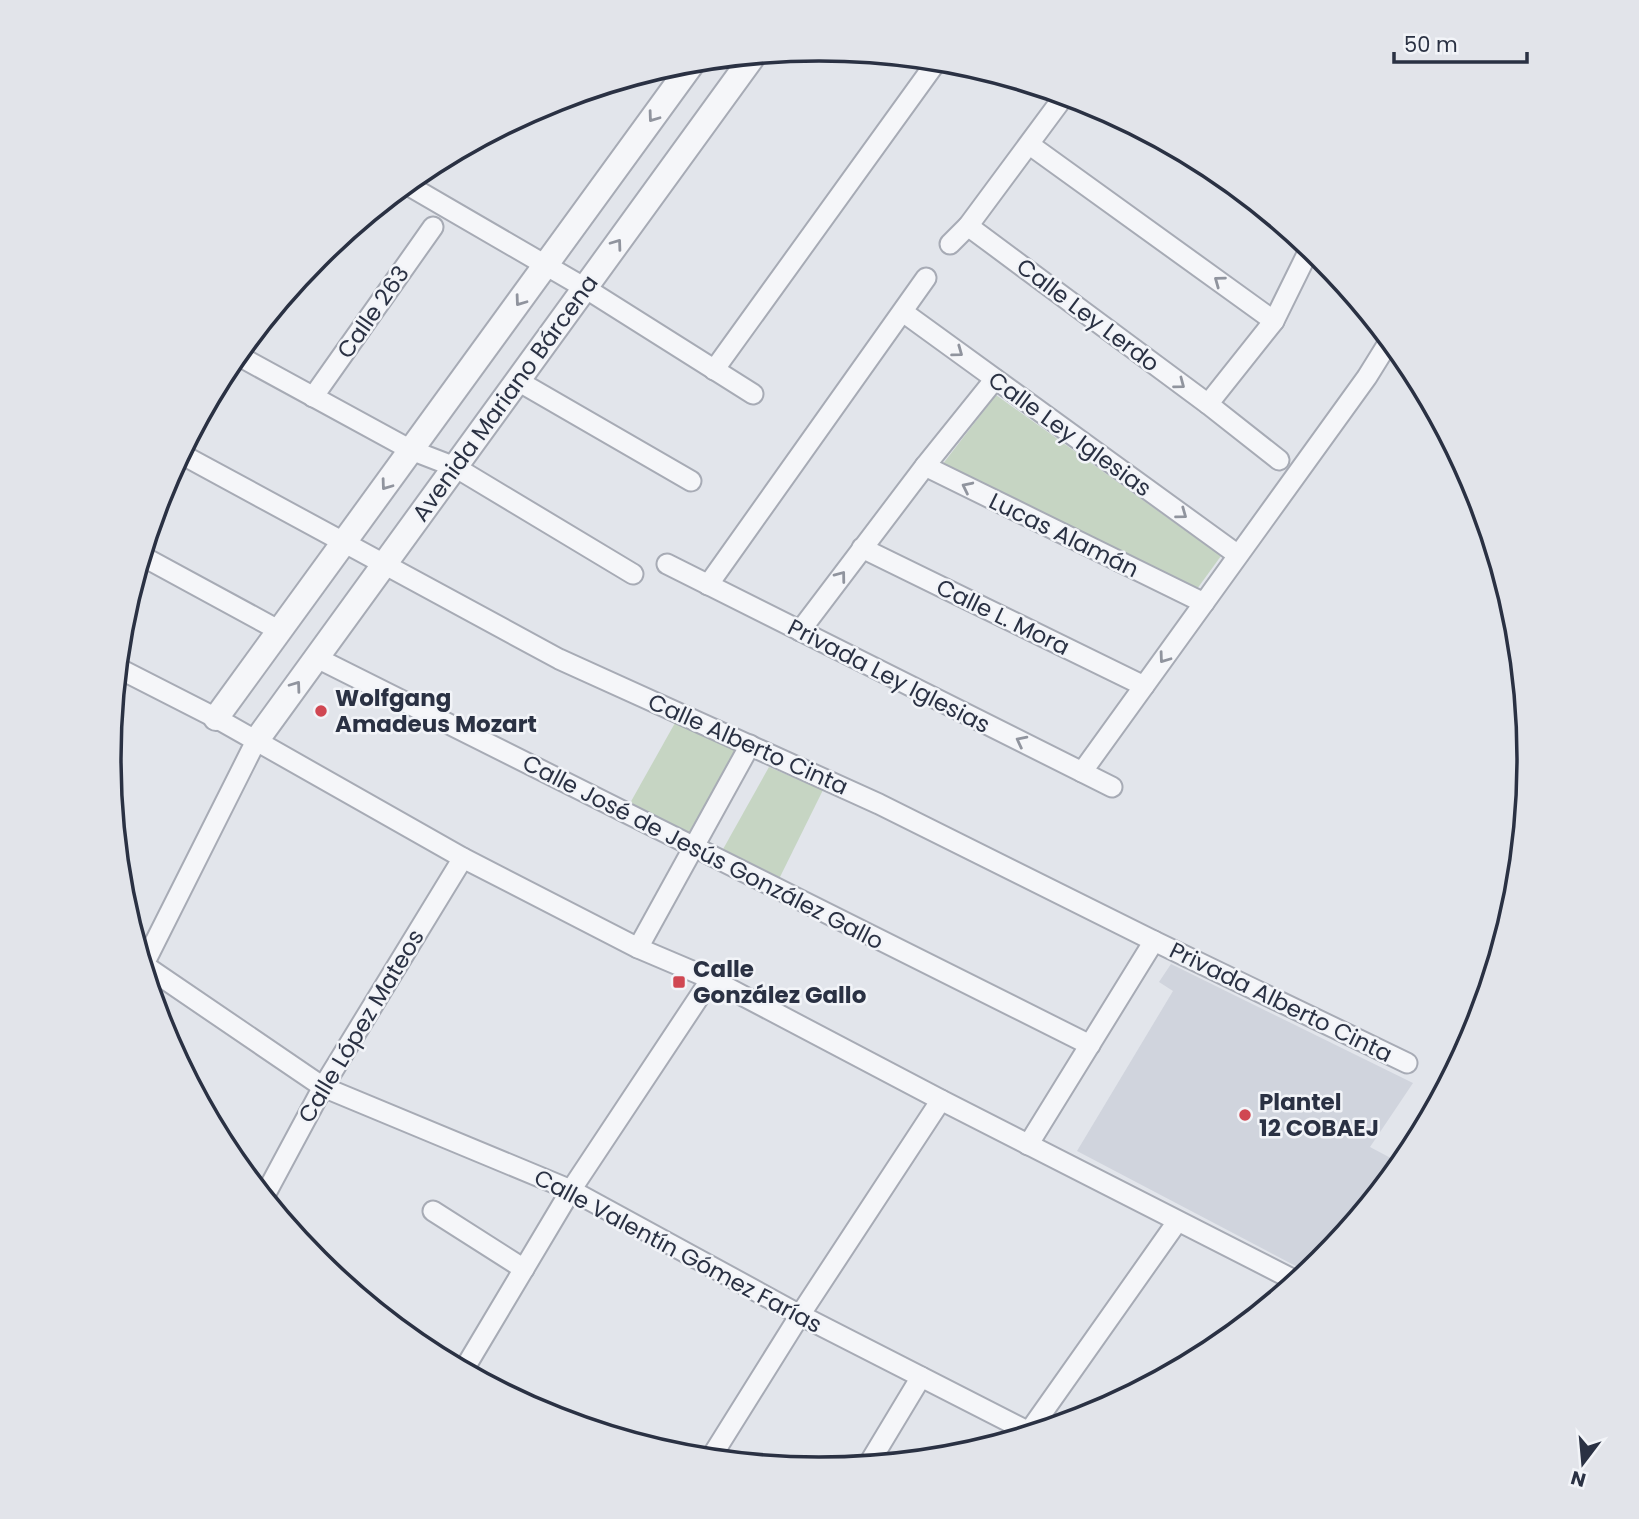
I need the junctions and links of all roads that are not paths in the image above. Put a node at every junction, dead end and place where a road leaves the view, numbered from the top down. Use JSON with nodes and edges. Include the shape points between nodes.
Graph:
{"nodes":[{"id":1,"x":746,"y":65,"type":"edge"},
{"id":2,"x":930,"y":70,"type":"edge"},
{"id":3,"x":684,"y":75,"type":"edge"},
{"id":4,"x":1059,"y":104,"type":"edge"},
{"id":5,"x":1030,"y":145,"type":"junction"},
{"id":6,"x":417,"y":190,"type":"edge"},
{"id":7,"x":968,"y":226,"type":"junction"},
{"id":8,"x":433,"y":227,"type":"dead end"},
{"id":9,"x":950,"y":244,"type":"dead end"},
{"id":10,"x":1305,"y":258,"type":"edge"},
{"id":11,"x":546,"y":264,"type":"junction"},
{"id":12,"x":926,"y":278,"type":"dead end"},
{"id":13,"x":585,"y":288,"type":"junction"},
{"id":14,"x":903,"y":312,"type":"junction"},
{"id":15,"x":1274,"y":321,"type":"junction"},
{"id":16,"x":1384,"y":350,"type":"edge"},
{"id":17,"x":247,"y":361,"type":"edge"},
{"id":18,"x":714,"y":370,"type":"junction"},
{"id":19,"x":995,"y":379,"type":"junction"},
{"id":20,"x":517,"y":381,"type":"junction"},
{"id":21,"x":753,"y":394,"type":"dead end"},
{"id":22,"x":313,"y":397,"type":"junction"},
{"id":23,"x":1208,"y":404,"type":"junction"},
{"id":24,"x":411,"y":450,"type":"junction"},
{"id":25,"x":189,"y":459,"type":"edge"},
{"id":26,"x":1279,"y":460,"type":"dead end"},
{"id":27,"x":925,"y":466,"type":"junction"},
{"id":28,"x":455,"y":467,"type":"junction"},
{"id":29,"x":691,"y":481,"type":"dead end"},
{"id":30,"x":344,"y":542,"type":"junction"},
{"id":31,"x":862,"y":548,"type":"junction"},
{"id":32,"x":1238,"y":555,"type":"junction"},
{"id":33,"x":150,"y":561,"type":"edge"},
{"id":34,"x":384,"y":564,"type":"junction"},
{"id":35,"x":667,"y":564,"type":"dead end"},
{"id":36,"x":633,"y":574,"type":"dead end"},
{"id":37,"x":708,"y":585,"type":"junction"},
{"id":38,"x":1204,"y":603,"type":"junction"},
{"id":39,"x":280,"y":631,"type":"junction"},
{"id":40,"x":800,"y":631,"type":"junction"},
{"id":41,"x":317,"y":658,"type":"junction"},
{"id":42,"x":127,"y":672,"type":"edge"},
{"id":43,"x":1144,"y":686,"type":"junction"},
{"id":44,"x":216,"y":718,"type":"junction"},
{"id":45,"x":256,"y":741,"type":"junction"},
{"id":46,"x":750,"y":746,"type":"junction"},
{"id":47,"x":1082,"y":772,"type":"junction"},
{"id":48,"x":1112,"y":787,"type":"dead end"},
{"id":49,"x":694,"y":848,"type":"junction"},
{"id":50,"x":463,"y":858,"type":"junction"},
{"id":51,"x":1154,"y":941,"type":"junction"},
{"id":52,"x":638,"y":948,"type":"junction"},
{"id":53,"x":149,"y":953,"type":"edge"},
{"id":54,"x":155,"y":973,"type":"edge"},
{"id":55,"x":711,"y":979,"type":"junction"},
{"id":56,"x":1090,"y":1045,"type":"junction"},
{"id":57,"x":1407,"y":1063,"type":"dead end"},
{"id":58,"x":323,"y":1087,"type":"junction"},
{"id":59,"x":942,"y":1100,"type":"junction"},
{"id":60,"x":1028,"y":1145,"type":"junction"},
{"id":61,"x":269,"y":1188,"type":"edge"},
{"id":62,"x":571,"y":1190,"type":"junction"},
{"id":63,"x":433,"y":1211,"type":"dead end"},
{"id":64,"x":1177,"y":1222,"type":"junction"},
{"id":65,"x":524,"y":1269,"type":"junction"},
{"id":66,"x":1288,"y":1277,"type":"edge"},
{"id":67,"x":800,"y":1315,"type":"junction"},
{"id":68,"x":468,"y":1363,"type":"edge"},
{"id":69,"x":921,"y":1377,"type":"junction"},
{"id":70,"x":1037,"y":1423,"type":"edge"},
{"id":71,"x":1019,"y":1429,"type":"edge"},
{"id":72,"x":716,"y":1450,"type":"edge"},
{"id":73,"x":874,"y":1455,"type":"edge"}],
"edges":[{"from":13,"to":1,"type":"street","name":"Avenida Mariano Bárcena","one_way":true},
{"from":2,"to":18,"type":"street"},
{"from":3,"to":11,"type":"street","name":"Avenida Mariano Bárcena","one_way":true},
{"from":4,"to":5,"type":"street"},
{"from":5,"to":7,"type":"street"},
{"from":15,"to":5,"type":"street","one_way":true},
{"from":6,"to":11,"type":"street"},
{"from":7,"to":9,"type":"street"},
{"from":7,"to":23,"type":"street","name":"Calle Ley Lerdo","one_way":true},
{"from":8,"to":22,"type":"street","name":"Calle 263"},
{"from":10,"to":15,"type":"street"},
{"from":11,"to":13,"type":"street"},
{"from":11,"to":24,"type":"street","name":"Avenida Mariano Bárcena","one_way":true},
{"from":12,"to":14,"type":"street"},
{"from":13,"to":18,"type":"street"},
{"from":13,"to":20,"type":"street","name":"Avenida Mariano Bárcena"},
{"from":14,"to":19,"type":"street","name":"Calle Ley Iglesias","one_way":true},
{"from":14,"to":37,"type":"street"},
{"from":15,"to":23,"type":"street"},
{"from":16,"to":32,"type":"street"},
{"from":17,"to":22,"type":"street"},
{"from":18,"to":21,"type":"street"},
{"from":19,"to":27,"type":"street"},
{"from":19,"to":32,"type":"street","name":"Calle Ley Iglesias","one_way":true},
{"from":20,"to":28,"type":"street","name":"Avenida Mariano Bárcena"},
{"from":20,"to":29,"type":"street"},
{"from":22,"to":24,"type":"street"},
{"from":23,"to":26,"type":"street","name":"Calle Ley Lerdo"},
{"from":24,"to":28,"type":"street"},
{"from":24,"to":30,"type":"street","name":"Avenida Mariano Bárcena","one_way":true},
{"from":25,"to":30,"type":"street","name":"Calle Alberto Cinta"},
{"from":27,"to":31,"type":"street"},
{"from":38,"to":27,"type":"street","name":"Lucas Alamán","one_way":true},
{"from":28,"to":34,"type":"street","name":"Avenida Mariano Bárcena"},
{"from":28,"to":36,"type":"street"},
{"from":30,"to":34,"type":"street","name":"Calle Alberto Cinta"},
{"from":30,"to":39,"type":"street","name":"Avenida Mariano Bárcena"},
{"from":40,"to":31,"type":"street","one_way":true},
{"from":31,"to":43,"type":"street","name":"Calle L. Mora"},
{"from":32,"to":38,"type":"street"},
{"from":33,"to":39,"type":"street"},
{"from":34,"to":41,"type":"street","name":"Avenida Mariano Bárcena"},
{"from":34,"to":46,"type":"street","name":"Calle Alberto Cinta","via":[[559,659]]},
{"from":35,"to":37,"type":"street","name":"Privada Ley Iglesias"},
{"from":37,"to":40,"type":"street","name":"Privada Ley Iglesias"},
{"from":38,"to":43,"type":"street","one_way":true},
{"from":39,"to":44,"type":"street","name":"Avenida Mariano Bárcena"},
{"from":47,"to":40,"type":"street","name":"Privada Ley Iglesias","one_way":true},
{"from":45,"to":41,"type":"street","name":"Avenida Mariano Bárcena","one_way":true},
{"from":41,"to":49,"type":"street","name":"Calle José de Jesús González Gallo"},
{"from":42,"to":44,"type":"street"},
{"from":43,"to":47,"type":"street"},
{"from":44,"to":45,"type":"street"},
{"from":45,"to":50,"type":"street"},
{"from":45,"to":53,"type":"street"},
{"from":46,"to":49,"type":"street"},
{"from":46,"to":51,"type":"street","name":"Calle Alberto Cinta","via":[[879,804]]},
{"from":47,"to":48,"type":"street","name":"Privada Ley Iglesias"},
{"from":49,"to":52,"type":"street"},
{"from":49,"to":56,"type":"street","name":"Calle José de Jesús González Gallo"},
{"from":50,"to":52,"type":"street"},
{"from":50,"to":58,"type":"street","name":"Calle López Mateos"},
{"from":51,"to":56,"type":"street"},
{"from":51,"to":57,"type":"street","name":"Privada Alberto Cinta"},
{"from":52,"to":55,"type":"street"},
{"from":54,"to":58,"type":"street","name":"Calle Valentín Gómez Farías"},
{"from":55,"to":59,"type":"street"},
{"from":55,"to":62,"type":"street"},
{"from":56,"to":60,"type":"street"},
{"from":58,"to":61,"type":"street","name":"Calle López Mateos"},
{"from":58,"to":62,"type":"street","name":"Calle Valentín Gómez Farías"},
{"from":59,"to":60,"type":"street"},
{"from":59,"to":67,"type":"street"},
{"from":60,"to":64,"type":"street"},
{"from":62,"to":65,"type":"street"},
{"from":62,"to":67,"type":"street","name":"Calle Valentín Gómez Farías"},
{"from":63,"to":65,"type":"street"},
{"from":64,"to":66,"type":"street"},
{"from":64,"to":70,"type":"street"},
{"from":65,"to":68,"type":"street"},
{"from":67,"to":69,"type":"street","name":"Calle Valentín Gómez Farías"},
{"from":67,"to":72,"type":"street"},
{"from":69,"to":71,"type":"street","name":"Calle Valentín Gómez Farías"},
{"from":69,"to":73,"type":"street"}]}
